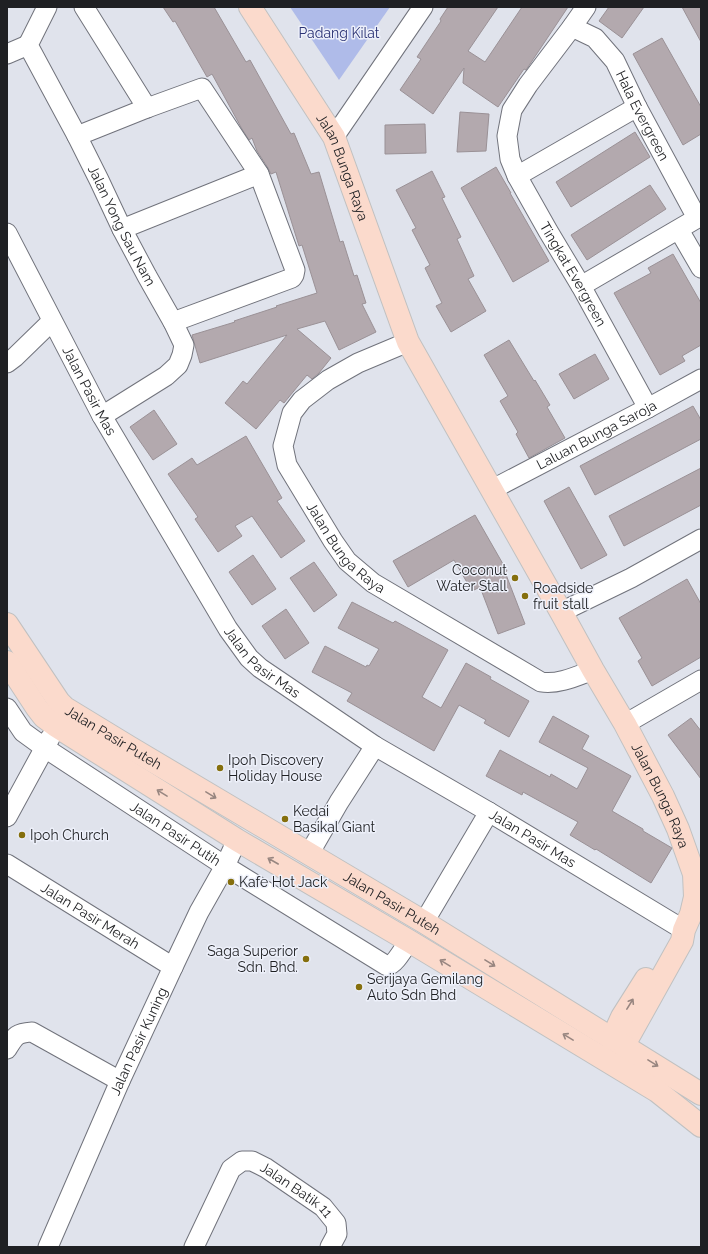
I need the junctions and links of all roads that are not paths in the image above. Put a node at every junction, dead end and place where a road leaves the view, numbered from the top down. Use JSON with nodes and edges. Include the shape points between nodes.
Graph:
{"nodes":[{"id":1,"x":47,"y":7,"type":"edge"},
{"id":2,"x":84,"y":7,"type":"edge"},
{"id":3,"x":250,"y":7,"type":"edge"},
{"id":4,"x":423,"y":7,"type":"edge"},
{"id":5,"x":586,"y":7,"type":"edge"},
{"id":6,"x":572,"y":27,"type":"junction"},
{"id":7,"x":28,"y":45,"type":"junction"},
{"id":8,"x":7,"y":54,"type":"edge"},
{"id":9,"x":637,"y":107,"type":"junction"},
{"id":10,"x":147,"y":108,"type":"junction"},
{"id":11,"x":77,"y":136,"type":"junction"},
{"id":12,"x":334,"y":137,"type":"junction"},
{"id":13,"x":259,"y":174,"type":"junction"},
{"id":14,"x":517,"y":176,"type":"junction"},
{"id":15,"x":699,"y":217,"type":"edge"},
{"id":16,"x":122,"y":229,"type":"junction"},
{"id":17,"x":679,"y":230,"type":"junction"},
{"id":18,"x":7,"y":233,"type":"edge"},
{"id":19,"x":701,"y":268,"type":"edge"},
{"id":20,"x":581,"y":286,"type":"junction"},
{"id":21,"x":52,"y":320,"type":"junction"},
{"id":22,"x":173,"y":322,"type":"junction"},
{"id":23,"x":408,"y":342,"type":"junction"},
{"id":24,"x":7,"y":363,"type":"edge"},
{"id":25,"x":701,"y":379,"type":"edge"},
{"id":26,"x":648,"y":408,"type":"junction"},
{"id":27,"x":102,"y":416,"type":"junction"},
{"id":28,"x":491,"y":490,"type":"junction"},
{"id":29,"x":701,"y":539,"type":"edge"},
{"id":30,"x":561,"y":612,"type":"junction"},
{"id":31,"x":7,"y":624,"type":"edge"},
{"id":32,"x":20,"y":644,"type":"junction"},
{"id":33,"x":7,"y":662,"type":"edge"},
{"id":34,"x":593,"y":670,"type":"junction"},
{"id":35,"x":701,"y":680,"type":"edge"},
{"id":36,"x":7,"y":708,"type":"edge"},
{"id":37,"x":625,"y":724,"type":"junction"},
{"id":38,"x":56,"y":726,"type":"junction"},
{"id":39,"x":375,"y":746,"type":"junction"},
{"id":40,"x":44,"y":748,"type":"junction"},
{"id":41,"x":488,"y":812,"type":"junction"},
{"id":42,"x":7,"y":817,"type":"edge"},
{"id":43,"x":238,"y":840,"type":"junction"},
{"id":44,"x":309,"y":854,"type":"junction"},
{"id":45,"x":7,"y":864,"type":"edge"},
{"id":46,"x":225,"y":866,"type":"junction"},
{"id":47,"x":424,"y":922,"type":"junction"},
{"id":48,"x":684,"y":930,"type":"junction"},
{"id":49,"x":409,"y":941,"type":"junction"},
{"id":50,"x":173,"y":967,"type":"junction"},
{"id":51,"x":613,"y":1048,"type":"junction"},
{"id":52,"x":7,"y":1049,"type":"edge"},
{"id":53,"x":120,"y":1081,"type":"junction"},
{"id":54,"x":682,"y":1082,"type":"junction"},
{"id":55,"x":701,"y":1094,"type":"edge"},
{"id":56,"x":701,"y":1105,"type":"edge"},
{"id":57,"x":701,"y":1126,"type":"edge"},
{"id":58,"x":48,"y":1247,"type":"edge"},
{"id":59,"x":194,"y":1247,"type":"edge"},
{"id":60,"x":330,"y":1247,"type":"edge"}],
"edges":[{"from":1,"to":7,"type":"street"},
{"from":2,"to":10,"type":"street"},
{"from":3,"to":12,"type":"main road","name":"Jalan Bunga Raya"},
{"from":4,"to":12,"type":"street"},
{"from":5,"to":6,"type":"street","name":"Tingkat Evergreen"},
{"from":6,"to":9,"type":"street","name":"Hala Evergreen","via":[[595,38],[615,61]]},
{"from":6,"to":14,"type":"street","name":"Tingkat Evergreen","via":[[512,110],[507,136],[510,159]]},
{"from":7,"to":8,"type":"street"},
{"from":7,"to":11,"type":"street","name":"Jalan Yong Sau Nam"},
{"from":9,"to":14,"type":"street"},
{"from":9,"to":15,"type":"street","name":"Hala Evergreen"},
{"from":10,"to":11,"type":"street"},
{"from":10,"to":13,"type":"street","via":[[202,88]]},
{"from":11,"to":16,"type":"street","name":"Jalan Yong Sau Nam"},
{"from":12,"to":23,"type":"main road","name":"Jalan Bunga Raya"},
{"from":13,"to":16,"type":"street"},
{"from":13,"to":22,"type":"street","via":[[295,270],[294,275],[292,278]]},
{"from":14,"to":20,"type":"street","name":"Tingkat Evergreen"},
{"from":15,"to":17,"type":"street"},
{"from":16,"to":22,"type":"street","name":"Jalan Yong Sau Nam"},
{"from":17,"to":19,"type":"street"},
{"from":17,"to":20,"type":"street"},
{"from":18,"to":21,"type":"street","name":"Jalan Pasir Mas"},
{"from":20,"to":26,"type":"street","name":"Tingkat Evergreen"},
{"from":21,"to":24,"type":"street"},
{"from":21,"to":27,"type":"street","name":"Jalan Pasir Mas"},
{"from":22,"to":27,"type":"street","name":"Jalan Yong Sau Nam","via":[[184,345],[178,365],[166,376]]},
{"from":23,"to":28,"type":"main road","name":"Jalan Bunga Raya"},
{"from":23,"to":34,"type":"street","name":"Jalan Bunga Raya","via":[[358,363],[328,380],[302,400],[292,413],[284,440],[287,465],[347,561],[373,583],[541,682],[549,684]]},
{"from":25,"to":26,"type":"street","name":"Laluan Bunga Saroja"},
{"from":26,"to":28,"type":"street","name":"Laluan Bunga Saroja"},
{"from":27,"to":39,"type":"street","name":"Jalan Pasir Mas","via":[[228,629],[249,658]]},
{"from":28,"to":30,"type":"main road","name":"Jalan Bunga Raya"},
{"from":29,"to":30,"type":"street","via":[[631,578]]},
{"from":30,"to":34,"type":"main road","name":"Jalan Bunga Raya"},
{"from":31,"to":32,"type":"main road","name":"Jalan Pasir Puteh"},
{"from":32,"to":38,"type":"main road","via":[[19,653],[23,667],[57,713]]},
{"from":32,"to":44,"type":"main road","name":"Jalan Pasir Puteh","one_way":true,"via":[[65,708]]},
{"from":33,"to":38,"type":"main road","name":"Jalan Pasir Puteh","via":[[37,708]]},
{"from":34,"to":37,"type":"main road","name":"Jalan Bunga Raya"},
{"from":35,"to":37,"type":"street"},
{"from":36,"to":40,"type":"street","name":"Jalan Pasir Putih","via":[[23,732]]},
{"from":37,"to":48,"type":"main road","name":"Jalan Bunga Raya","via":[[664,796],[694,874],[696,897],[692,914]]},
{"from":38,"to":40,"type":"street"},
{"from":43,"to":38,"type":"main road","name":"Jalan Pasir Puteh","one_way":true},
{"from":39,"to":41,"type":"street","name":"Jalan Pasir Mas"},
{"from":39,"to":44,"type":"street"},
{"from":40,"to":42,"type":"street"},
{"from":40,"to":46,"type":"street","name":"Jalan Pasir Putih"},
{"from":41,"to":47,"type":"street"},
{"from":41,"to":48,"type":"street","name":"Jalan Pasir Mas"},
{"from":43,"to":46,"type":"street","name":"Jalan Pasir Kuning"},
{"from":49,"to":43,"type":"main road","name":"Jalan Pasir Puteh","one_way":true},
{"from":44,"to":47,"type":"main road","name":"Jalan Pasir Puteh"},
{"from":45,"to":50,"type":"street","name":"Jalan Pasir Merah"},
{"from":46,"to":49,"type":"street","name":"Jalan Pasir Putih","via":[[387,966],[394,963]]},
{"from":46,"to":50,"type":"street","name":"Jalan Pasir Kuning"},
{"from":47,"to":51,"type":"main road","name":"Jalan Pasir Puteh","one_way":true},
{"from":48,"to":51,"type":"main road","name":"Jalan Bunga Raya","via":[[675,955]]},
{"from":51,"to":49,"type":"main road","name":"Jalan Pasir Puteh","one_way":true},
{"from":50,"to":53,"type":"street","name":"Jalan Pasir Kuning"},
{"from":51,"to":54,"type":"main road","name":"Jalan Pasir Puteh","one_way":true},
{"from":51,"to":57,"type":"main road","name":"Jalan Pasir Puteh","via":[[657,1091]]},
{"from":52,"to":53,"type":"street","via":[[14,1037],[32,1032]]},
{"from":53,"to":58,"type":"street","name":"Jalan Pasir Kuning"},
{"from":54,"to":55,"type":"main road","name":"Jalan Pasir Puteh"},
{"from":54,"to":56,"type":"main road","via":[[686,1090]]},
{"from":59,"to":60,"type":"street","name":"Jalan Batik 11","via":[[231,1169],[242,1161],[252,1161],[266,1168],[323,1207],[336,1223],[336,1234]]}]}
